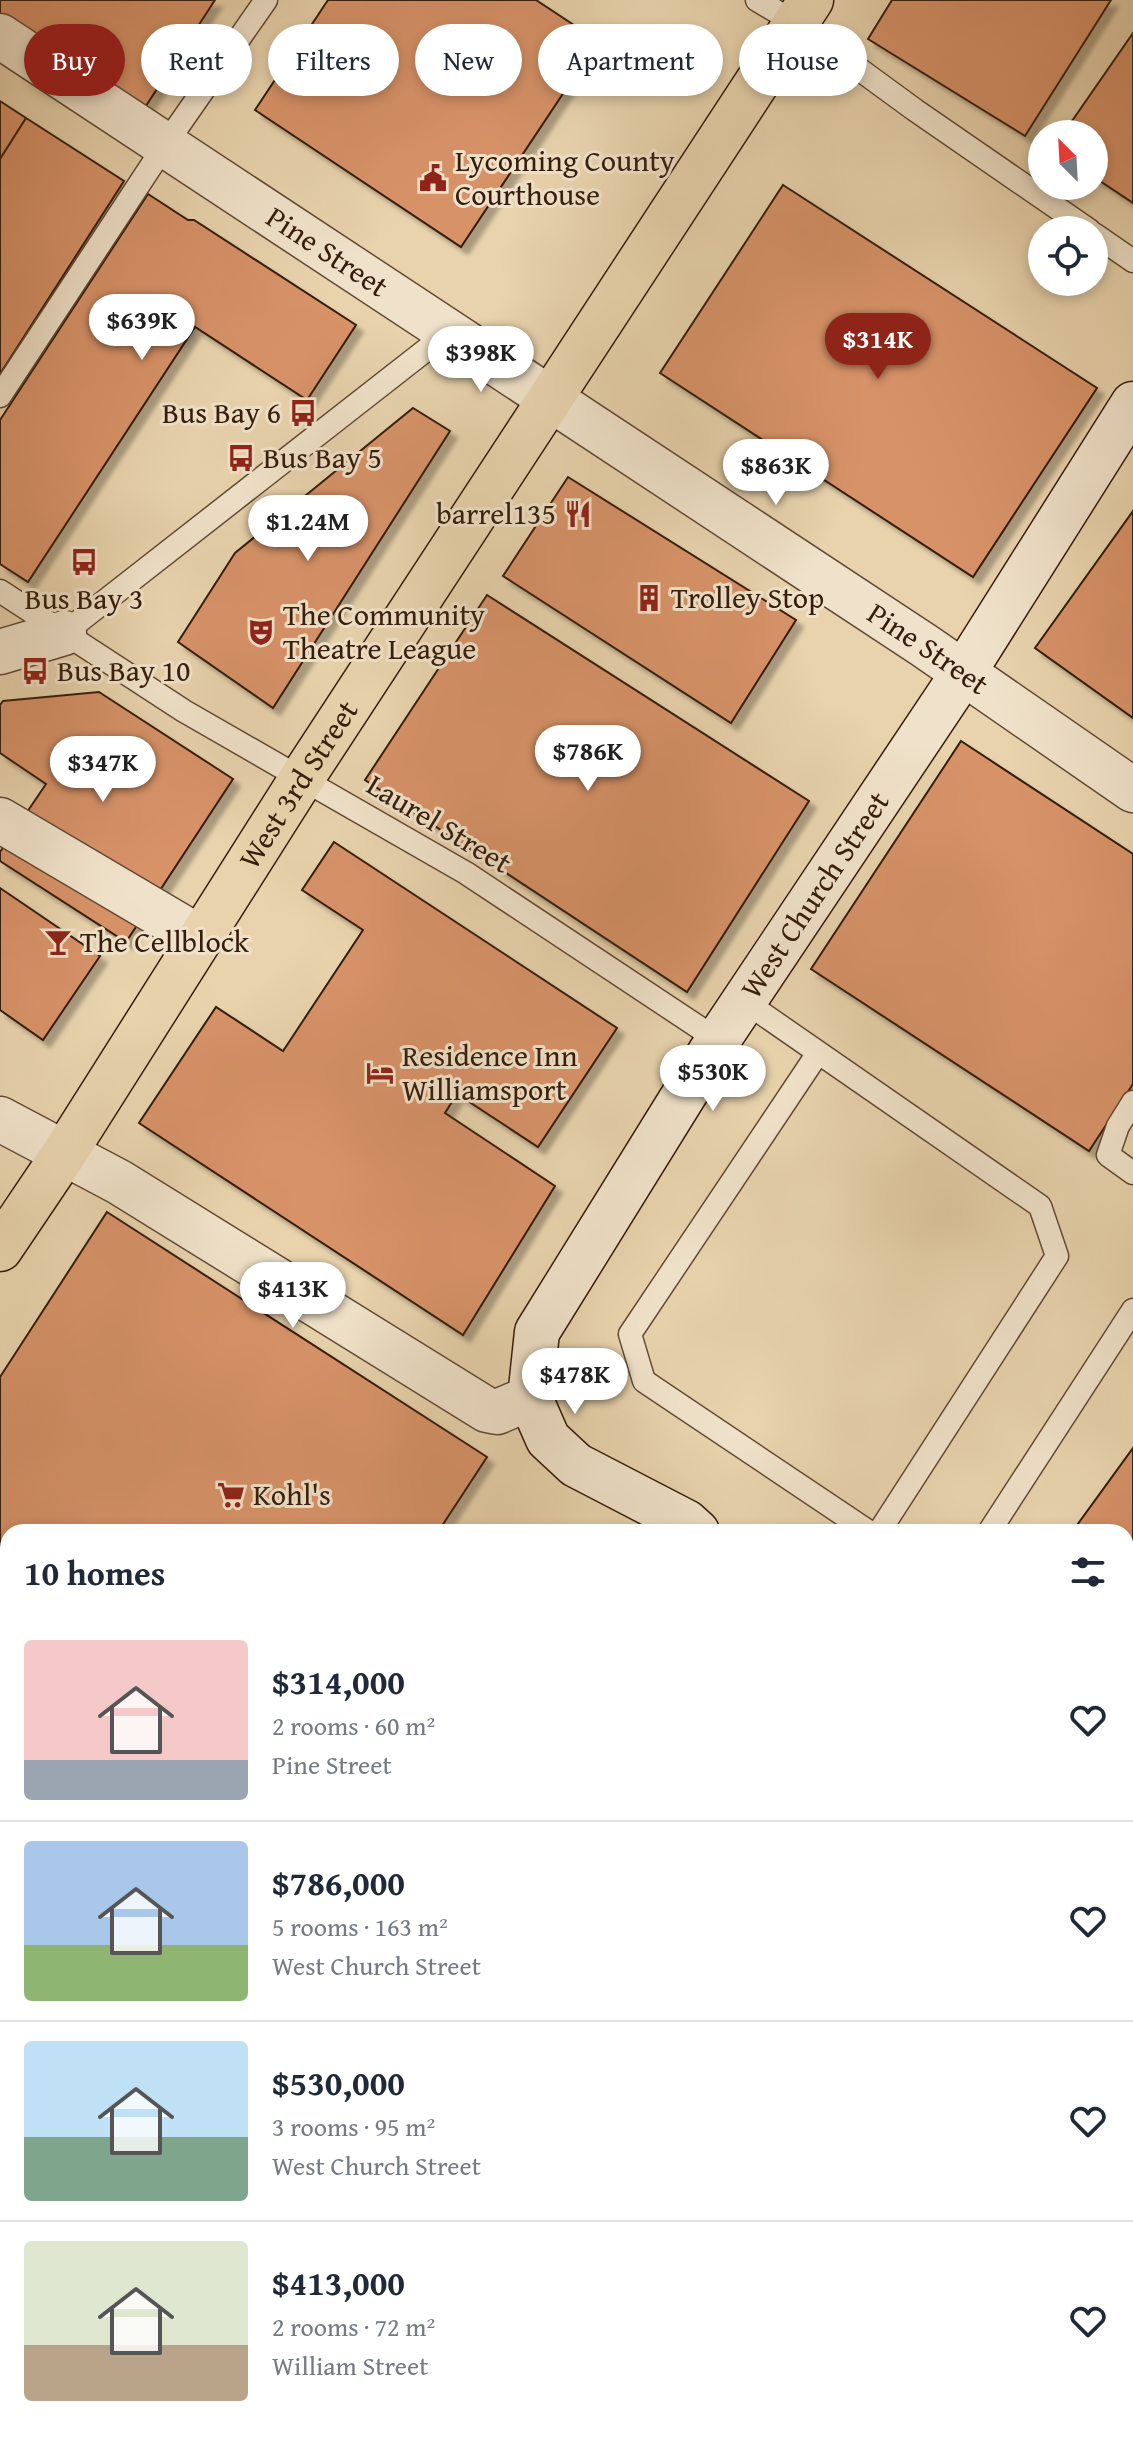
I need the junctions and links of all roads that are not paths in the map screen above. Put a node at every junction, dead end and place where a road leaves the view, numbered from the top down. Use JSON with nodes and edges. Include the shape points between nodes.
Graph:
{"nodes":[{"id":1,"x":266,"y":0,"type":"edge"},
{"id":2,"x":757,"y":0,"type":"edge"},
{"id":3,"x":803,"y":12,"type":"edge"},
{"id":4,"x":0,"y":36,"type":"edge"},
{"id":5,"x":165,"y":145,"type":"junction"},
{"id":6,"x":1069,"y":216,"type":"edge"},
{"id":7,"x":1108,"y":244,"type":"edge"},
{"id":8,"x":1133,"y":261,"type":"edge"},
{"id":9,"x":449,"y":332,"type":"junction"},
{"id":10,"x":0,"y":396,"type":"edge"},
{"id":11,"x":550,"y":399,"type":"junction"},
{"id":12,"x":1133,"y":404,"type":"edge"},
{"id":13,"x":0,"y":591,"type":"edge"},
{"id":14,"x":64,"y":633,"type":"junction"},
{"id":15,"x":0,"y":652,"type":"edge"},
{"id":16,"x":964,"y":672,"type":"junction"},
{"id":17,"x":302,"y":778,"type":"junction"},
{"id":18,"x":1133,"y":790,"type":"edge"},
{"id":19,"x":0,"y":820,"type":"edge"},
{"id":20,"x":200,"y":938,"type":"junction"},
{"id":21,"x":744,"y":1001,"type":"junction"},
{"id":22,"x":718,"y":1040,"type":"junction"},
{"id":23,"x":818,"y":1053,"type":"junction"},
{"id":24,"x":1133,"y":1102,"type":"edge"},
{"id":25,"x":0,"y":1119,"type":"edge"},
{"id":26,"x":64,"y":1154,"type":"junction"},
{"id":27,"x":1133,"y":1173,"type":"edge"},
{"id":28,"x":0,"y":1249,"type":"edge"},
{"id":29,"x":1133,"y":1310,"type":"edge"},
{"id":30,"x":530,"y":1398,"type":"junction"},
{"id":31,"x":688,"y":1524,"type":"edge"},
{"id":32,"x":857,"y":1524,"type":"edge"},
{"id":33,"x":884,"y":1524,"type":"edge"},
{"id":34,"x":994,"y":1524,"type":"edge"}],
"edges":[{"from":1,"to":5,"type":"lane"},
{"from":2,"to":3,"type":"lane"},
{"from":3,"to":6,"type":"lane","via":[[915,110]]},
{"from":3,"to":11,"type":"main road","name":"West 3rd Street"},
{"from":4,"to":5,"type":"street","name":"Pine Street"},
{"from":5,"to":9,"type":"street","name":"Pine Street"},
{"from":5,"to":10,"type":"lane"},
{"from":7,"to":8,"type":"lane"},
{"from":9,"to":11,"type":"street","name":"Pine Street"},
{"from":9,"to":14,"type":"lane"},
{"from":11,"to":16,"type":"street","name":"Pine Street"},
{"from":11,"to":17,"type":"main road","name":"West 3rd Street"},
{"from":12,"to":16,"type":"street","name":"West Church Street"},
{"from":13,"to":14,"type":"lane","name":"Laurel Street"},
{"from":14,"to":15,"type":"street"},
{"from":14,"to":17,"type":"lane","name":"Laurel Street","via":[[184,711]]},
{"from":16,"to":18,"type":"street","name":"Pine Street"},
{"from":16,"to":21,"type":"street","name":"West Church Street"},
{"from":17,"to":20,"type":"main road","name":"West 3rd Street"},
{"from":17,"to":22,"type":"lane","name":"Laurel Street","via":[[466,873]]},
{"from":19,"to":20,"type":"street"},
{"from":20,"to":26,"type":"main road","name":"West 3rd Street"},
{"from":21,"to":22,"type":"street","name":"West Church Street"},
{"from":21,"to":23,"type":"lane"},
{"from":22,"to":30,"type":"street","name":"West Church Street","via":[[537,1332]]},
{"from":23,"to":32,"type":"lane","via":[[630,1334],[644,1381]]},
{"from":23,"to":33,"type":"lane","via":[[1040,1206],[1057,1256]]},
{"from":24,"to":27,"type":"lane","via":[[1108,1155]]},
{"from":25,"to":26,"type":"street"},
{"from":26,"to":28,"type":"main road","name":"West 3rd Street"},
{"from":26,"to":30,"type":"street","via":[[119,1182],[487,1410],[497,1412]]},
{"from":29,"to":34,"type":"lane"},
{"from":30,"to":31,"type":"street","via":[[548,1439],[576,1465]]}]}
